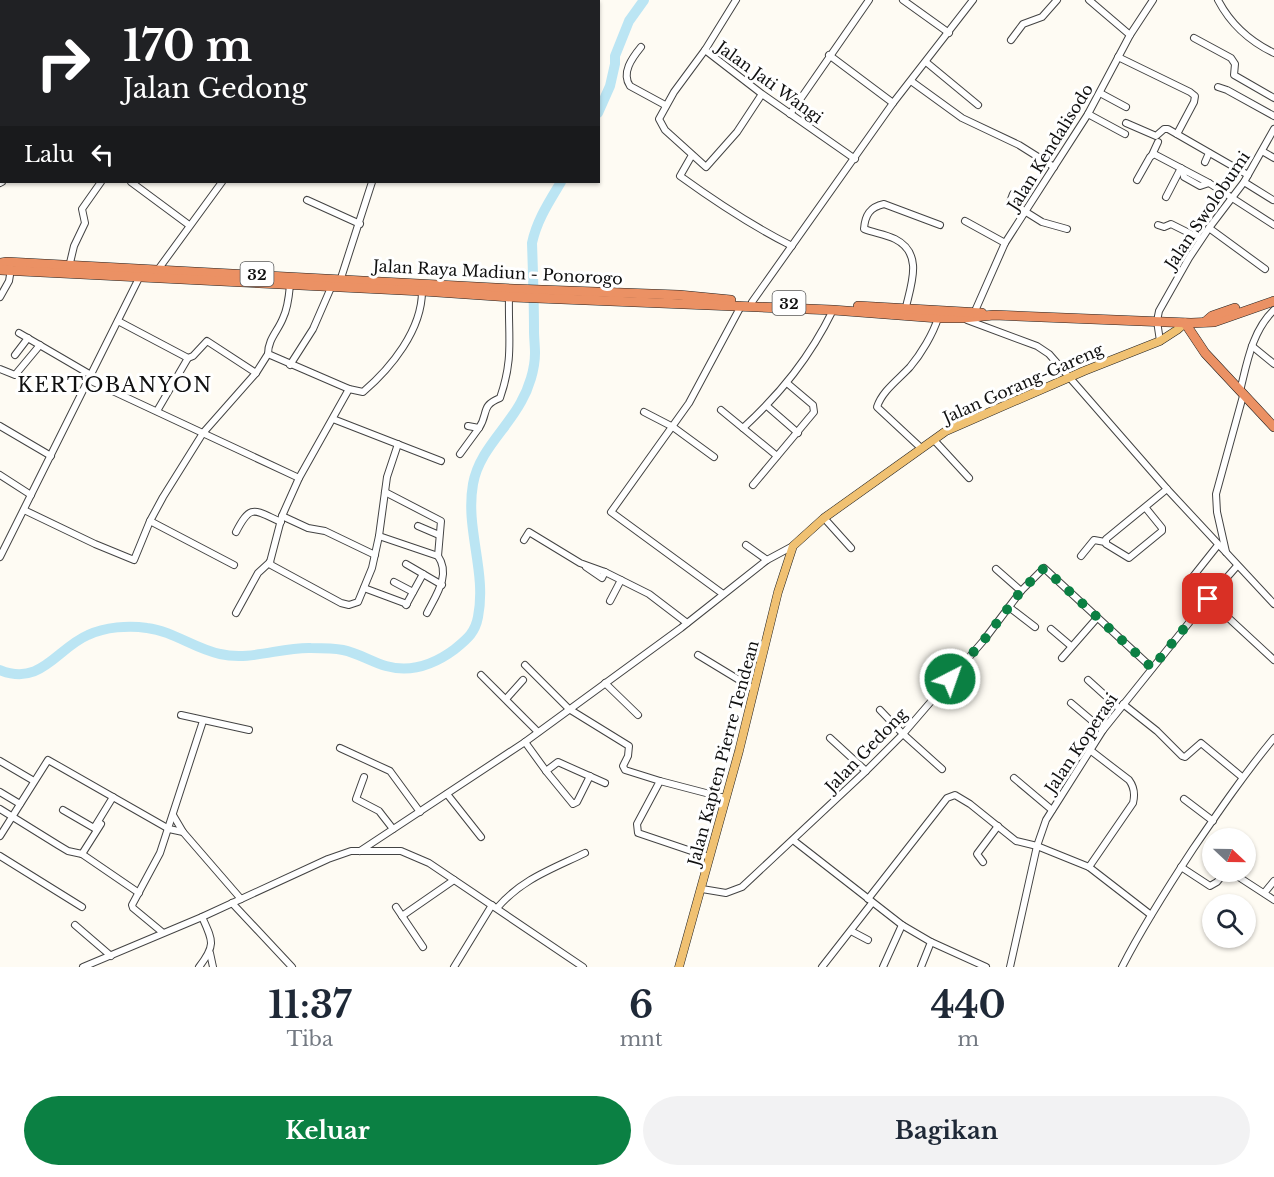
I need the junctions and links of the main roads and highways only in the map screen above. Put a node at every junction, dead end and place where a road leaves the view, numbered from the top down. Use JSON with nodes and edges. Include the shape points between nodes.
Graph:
{"nodes":[{"id":1,"x":0,"y":263,"type":"edge"},
{"id":2,"x":11,"y":267,"type":"junction"},
{"id":3,"x":69,"y":269,"type":"junction"},
{"id":4,"x":0,"y":270,"type":"edge"},
{"id":5,"x":156,"y":273,"type":"junction"},
{"id":6,"x":336,"y":281,"type":"junction"},
{"id":7,"x":460,"y":289,"type":"junction"},
{"id":8,"x":645,"y":298,"type":"junction"},
{"id":9,"x":1274,"y":303,"type":"edge"},
{"id":10,"x":905,"y":311,"type":"junction"},
{"id":11,"x":994,"y":315,"type":"junction"},
{"id":12,"x":1185,"y":323,"type":"junction"},
{"id":13,"x":1274,"y":427,"type":"edge"},
{"id":14,"x":793,"y":546,"type":"joint"},
{"id":15,"x":679,"y":967,"type":"edge"}],
"edges":[{"from":1,"to":2,"type":"highway","name":"Jalan Raya Madiun - Ponorogo","number":"32"},
{"from":2,"to":3,"type":"highway","name":"Jalan Raya Madiun - Ponorogo","number":"32"},
{"from":2,"to":4,"type":"highway","name":"Jalan Raya Madiun - Ponorogo","number":"32"},
{"from":3,"to":5,"type":"highway","name":"Jalan Raya Madiun - Ponorogo","number":"32"},
{"from":3,"to":5,"type":"highway","name":"Jalan Raya Madiun - Ponorogo","number":"32","via":[[140,276]]},
{"from":5,"to":6,"type":"highway","name":"Jalan Raya Madiun - Ponorogo","number":"32"},
{"from":5,"to":6,"type":"highway","name":"Jalan Raya Madiun - Ponorogo","number":"32","via":[[290,285]]},
{"from":6,"to":7,"type":"highway","name":"Jalan Raya Madiun - Ponorogo","number":"32"},
{"from":6,"to":7,"type":"highway","name":"Jalan Raya Madiun - Ponorogo","number":"32","via":[[422,291]]},
{"from":7,"to":8,"type":"highway","name":"Jalan Raya Madiun - Ponorogo","number":"32","via":[[511,299]]},
{"from":8,"to":10,"type":"highway","name":"Jalan Raya Madiun - Ponorogo","number":"32","via":[[741,306]]},
{"from":8,"to":10,"type":"highway","name":"Jalan Raya Madiun - Ponorogo","number":"32","via":[[679,295]]},
{"from":9,"to":12,"type":"highway","name":"Jalan Raya Madiun - Ponorogo"},
{"from":10,"to":11,"type":"highway","name":"Jalan Raya Madiun - Ponorogo","number":"32","via":[[975,311]]},
{"from":10,"to":11,"type":"highway","name":"Jalan Raya Madiun - Ponorogo","number":"32","via":[[938,318]]},
{"from":11,"to":12,"type":"highway","name":"Jalan Raya Madiun - Ponorogo","number":"32"},
{"from":12,"to":13,"type":"highway","via":[[1205,353]]},
{"from":12,"to":14,"type":"main road","name":"Jalan Gorang-Gareng","via":[[1160,341],[959,424],[824,518]]},
{"from":14,"to":15,"type":"main road","name":"Jalan Kapten Pierre Tendean"}]}
